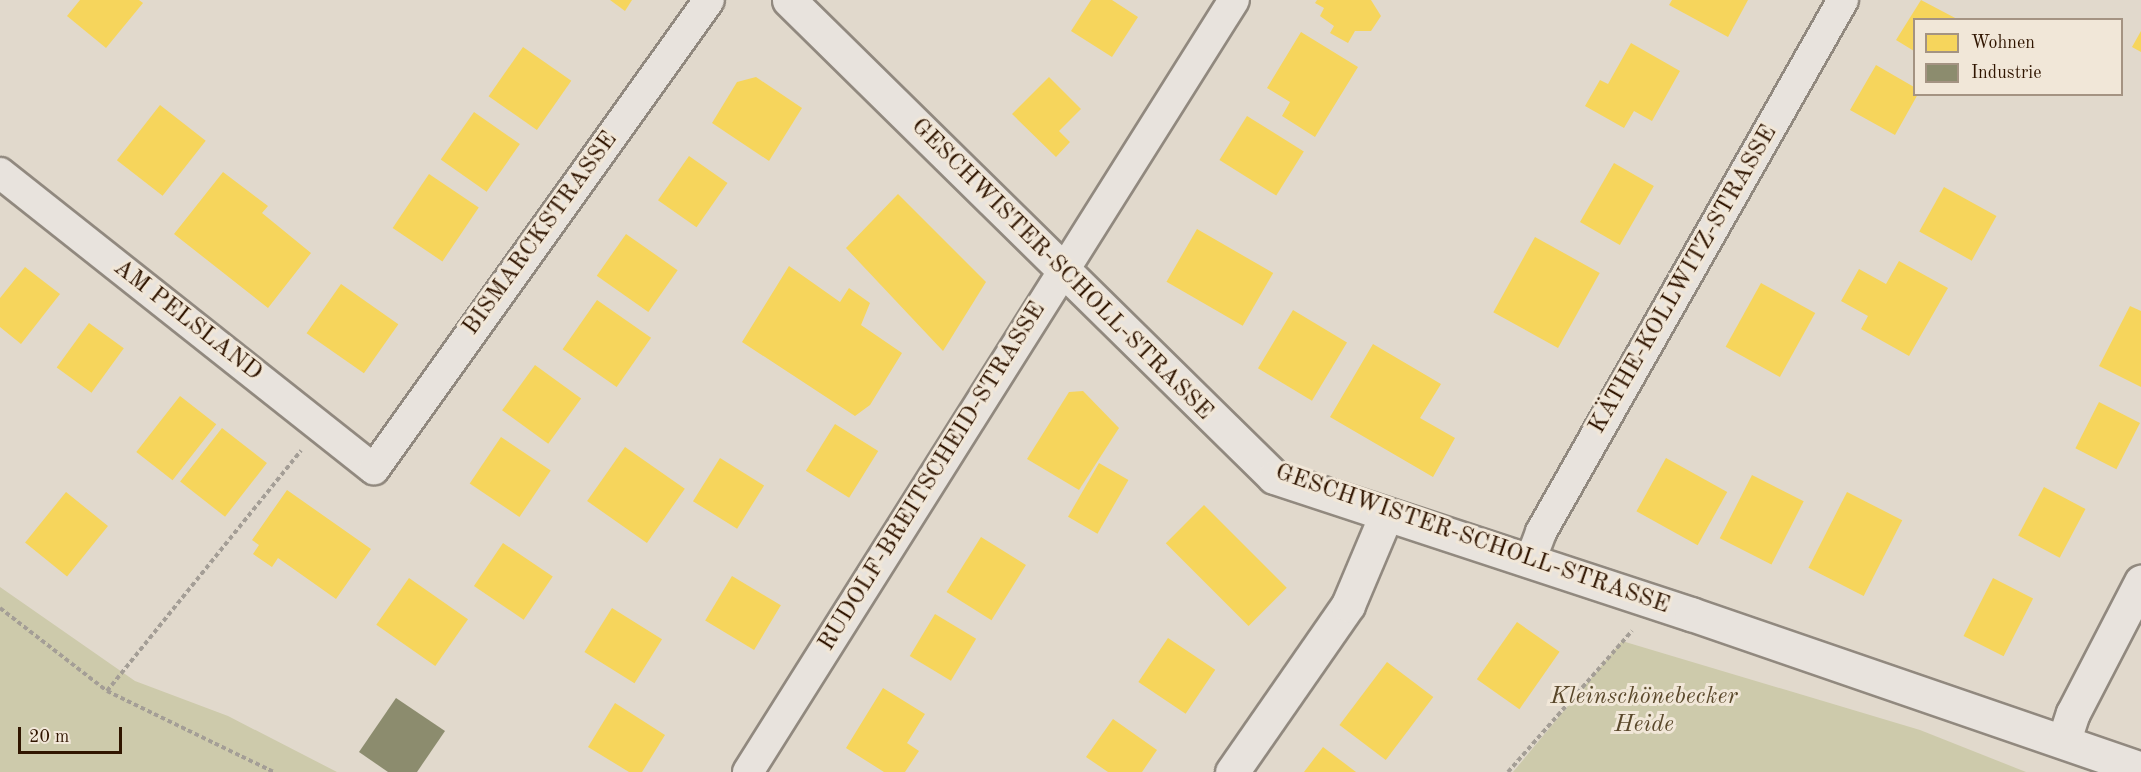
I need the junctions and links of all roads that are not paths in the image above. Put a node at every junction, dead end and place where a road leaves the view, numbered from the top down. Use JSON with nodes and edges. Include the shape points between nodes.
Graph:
{"nodes":[{"id":1,"x":709,"y":0,"type":"edge"},
{"id":2,"x":789,"y":0,"type":"edge"},
{"id":3,"x":1233,"y":0,"type":"edge"},
{"id":4,"x":1843,"y":0,"type":"edge"},
{"id":5,"x":0,"y":173,"type":"edge"},
{"id":6,"x":1062,"y":272,"type":"junction"},
{"id":7,"x":374,"y":469,"type":"joint"},
{"id":8,"x":1386,"y":515,"type":"junction"},
{"id":9,"x":1530,"y":561,"type":"junction"},
{"id":10,"x":2141,"y":582,"type":"edge"},
{"id":11,"x":2064,"y":740,"type":"junction"},
{"id":12,"x":2141,"y":769,"type":"edge"},
{"id":13,"x":748,"y":772,"type":"edge"},
{"id":14,"x":1232,"y":772,"type":"edge"}],
"edges":[{"from":1,"to":7,"type":"street","name":"BISMARCKSTRASSE"},
{"from":2,"to":6,"type":"street","name":"GESCHWISTER-SCHOLL-STRASSE"},
{"from":3,"to":6,"type":"street","name":"RUDOLF-BREITSCHEID-STRASSE"},
{"from":4,"to":9,"type":"street","name":"KÄTHE-KOLLWITZ-STRASSE","via":[[1541,532]]},
{"from":5,"to":7,"type":"street","name":"AM PELSLAND"},
{"from":6,"to":8,"type":"street","name":"GESCHWISTER-SCHOLL-STRASSE","via":[[1274,477]]},
{"from":6,"to":13,"type":"street","name":"RUDOLF-BREITSCHEID-STRASSE"},
{"from":8,"to":9,"type":"street","name":"GESCHWISTER-SCHOLL-STRASSE"},
{"from":8,"to":14,"type":"street","via":[[1348,605]]},
{"from":9,"to":11,"type":"street","name":"GESCHWISTER-SCHOLL-STRASSE"},
{"from":10,"to":11,"type":"street","via":[[2073,712]]},
{"from":11,"to":12,"type":"street","name":"GESCHWISTER-SCHOLL-STRASSE"}]}
